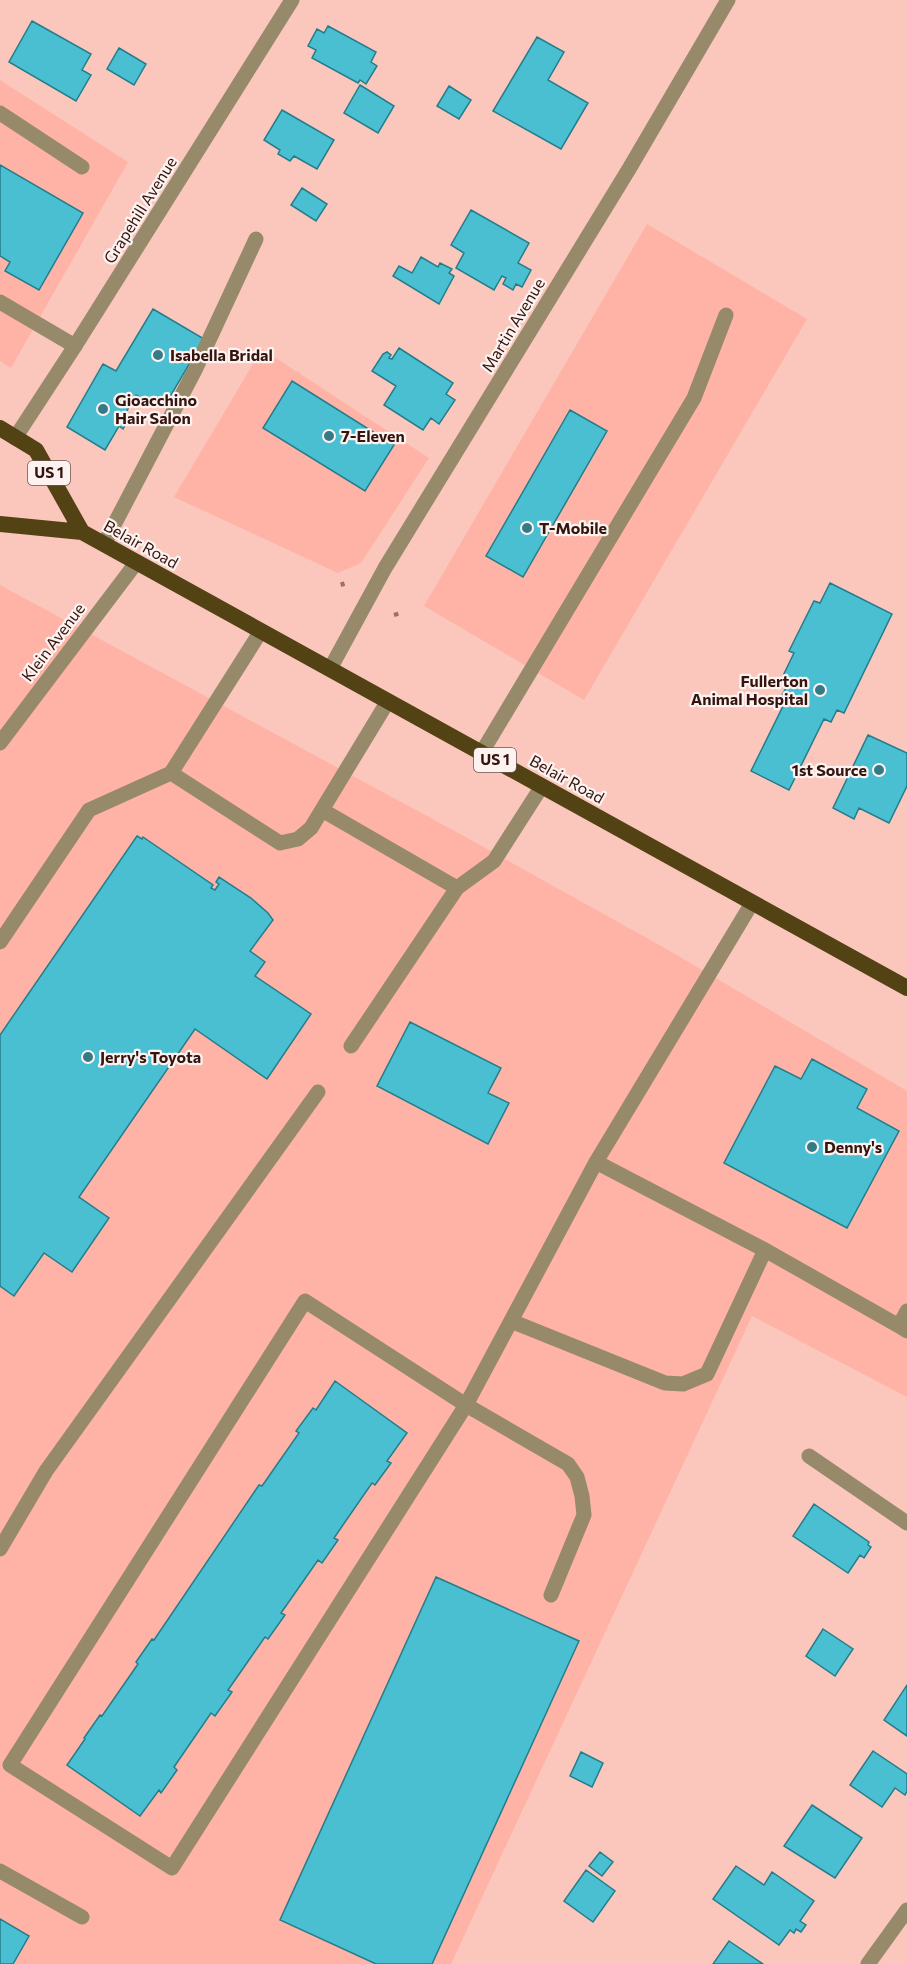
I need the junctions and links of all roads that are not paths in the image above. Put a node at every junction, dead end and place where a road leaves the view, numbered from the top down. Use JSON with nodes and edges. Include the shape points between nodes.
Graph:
{"nodes":[{"id":1,"x":292,"y":0,"type":"edge"},
{"id":2,"x":728,"y":0,"type":"edge"},
{"id":3,"x":0,"y":113,"type":"edge"},
{"id":4,"x":82,"y":166,"type":"dead end"},
{"id":5,"x":255,"y":238,"type":"dead end"},
{"id":6,"x":0,"y":302,"type":"edge"},
{"id":7,"x":726,"y":315,"type":"dead end"},
{"id":8,"x":75,"y":346,"type":"junction"},
{"id":9,"x":0,"y":428,"type":"edge"},
{"id":10,"x":15,"y":438,"type":"junction"},
{"id":11,"x":0,"y":524,"type":"edge"},
{"id":12,"x":82,"y":532,"type":"junction"},
{"id":13,"x":104,"y":544,"type":"junction"},
{"id":14,"x":136,"y":563,"type":"junction"},
{"id":15,"x":261,"y":631,"type":"junction"},
{"id":16,"x":330,"y":669,"type":"junction"},
{"id":17,"x":388,"y":701,"type":"junction"},
{"id":18,"x":0,"y":743,"type":"edge"},
{"id":19,"x":482,"y":752,"type":"junction"},
{"id":20,"x":171,"y":773,"type":"junction"},
{"id":21,"x":542,"y":786,"type":"junction"},
{"id":22,"x":322,"y":810,"type":"junction"},
{"id":23,"x":457,"y":888,"type":"junction"},
{"id":24,"x":752,"y":903,"type":"junction"},
{"id":25,"x":0,"y":942,"type":"edge"},
{"id":26,"x":907,"y":988,"type":"edge"},
{"id":27,"x":351,"y":1046,"type":"dead end"},
{"id":28,"x":318,"y":1092,"type":"dead end"},
{"id":29,"x":596,"y":1162,"type":"junction"},
{"id":30,"x":765,"y":1250,"type":"junction"},
{"id":31,"x":907,"y":1311,"type":"edge"},
{"id":32,"x":511,"y":1321,"type":"junction"},
{"id":33,"x":903,"y":1328,"type":"edge"},
{"id":34,"x":466,"y":1405,"type":"junction"},
{"id":35,"x":809,"y":1456,"type":"dead end"},
{"id":36,"x":907,"y":1523,"type":"edge"},
{"id":37,"x":0,"y":1549,"type":"edge"},
{"id":38,"x":551,"y":1595,"type":"dead end"},
{"id":39,"x":0,"y":1871,"type":"edge"},
{"id":40,"x":907,"y":1910,"type":"edge"},
{"id":41,"x":82,"y":1917,"type":"dead end"},
{"id":42,"x":868,"y":1964,"type":"edge"}],
"edges":[{"from":1,"to":8,"type":"street","name":"Grapehill Avenue"},
{"from":2,"to":16,"type":"street","name":"Martin Avenue","via":[[385,568]]},
{"from":3,"to":4,"type":"street"},
{"from":5,"to":13,"type":"street","via":[[195,370]]},
{"from":6,"to":8,"type":"street"},
{"from":7,"to":19,"type":"street","via":[[694,398]]},
{"from":8,"to":10,"type":"street","name":"Grapehill Avenue"},
{"from":9,"to":10,"type":"highway","name":"Belair Road","number":"US 1"},
{"from":10,"to":12,"type":"highway","name":"Belair Road","number":"US 1","via":[[36,450]]},
{"from":11,"to":12,"type":"highway","name":"Belair Road","number":"US 1"},
{"from":12,"to":13,"type":"highway","name":"Belair Road","number":"US 1"},
{"from":13,"to":14,"type":"highway","name":"Belair Road","number":"US 1"},
{"from":14,"to":15,"type":"highway","name":"Belair Road","number":"US 1"},
{"from":14,"to":18,"type":"street","name":"Klein Avenue"},
{"from":15,"to":16,"type":"highway","name":"Belair Road","number":"US 1"},
{"from":15,"to":20,"type":"street"},
{"from":16,"to":17,"type":"highway","name":"Belair Road","number":"US 1"},
{"from":17,"to":19,"type":"highway","name":"Belair Road","number":"US 1"},
{"from":17,"to":22,"type":"street"},
{"from":19,"to":21,"type":"highway","name":"Belair Road","number":"US 1"},
{"from":20,"to":22,"type":"street","via":[[280,843],[298,839],[311,828]]},
{"from":20,"to":25,"type":"street","via":[[89,810]]},
{"from":21,"to":23,"type":"street","via":[[494,861]]},
{"from":21,"to":24,"type":"highway","name":"Belair Road","number":"US 1"},
{"from":22,"to":23,"type":"street"},
{"from":23,"to":27,"type":"street"},
{"from":24,"to":26,"type":"highway","name":"Belair Road","number":"US 1"},
{"from":24,"to":29,"type":"street"},
{"from":28,"to":37,"type":"street","via":[[46,1471]]},
{"from":29,"to":30,"type":"street"},
{"from":29,"to":32,"type":"street"},
{"from":30,"to":32,"type":"street","via":[[708,1374],[683,1384],[665,1383]]},
{"from":30,"to":33,"type":"street"},
{"from":31,"to":33,"type":"street"},
{"from":32,"to":34,"type":"street"},
{"from":34,"to":34,"type":"street","via":[[172,1868],[10,1765],[304,1301]]},
{"from":34,"to":38,"type":"street","via":[[568,1464],[577,1477],[584,1515]]},
{"from":35,"to":36,"type":"street"},
{"from":39,"to":41,"type":"street"},
{"from":40,"to":42,"type":"street"}]}
